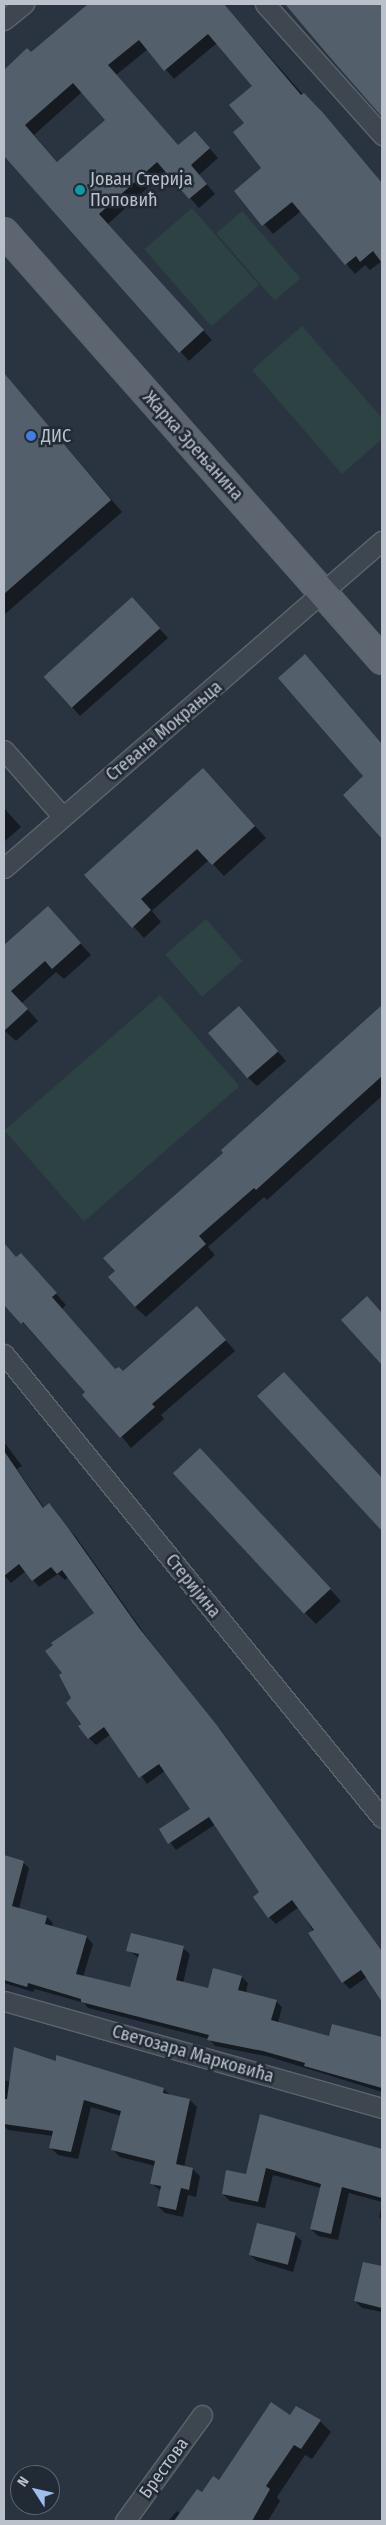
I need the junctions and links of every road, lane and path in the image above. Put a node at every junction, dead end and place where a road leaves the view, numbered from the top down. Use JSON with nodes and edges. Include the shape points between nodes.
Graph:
{"nodes":[{"id":1,"x":24,"y":4,"type":"edge"},
{"id":2,"x":265,"y":4,"type":"edge"},
{"id":3,"x":4,"y":20,"type":"edge"},
{"id":4,"x":382,"y":134,"type":"edge"},
{"id":5,"x":4,"y":232,"type":"edge"},
{"id":6,"x":382,"y":541,"type":"edge"},
{"id":7,"x":324,"y":593,"type":"junction"},
{"id":8,"x":382,"y":660,"type":"edge"},
{"id":9,"x":4,"y":750,"type":"edge"},
{"id":10,"x":63,"y":817,"type":"junction"},
{"id":11,"x":4,"y":868,"type":"edge"},
{"id":12,"x":4,"y":1354,"type":"edge"},
{"id":13,"x":382,"y":1818,"type":"edge"},
{"id":14,"x":4,"y":2001,"type":"edge"},
{"id":15,"x":382,"y":2108,"type":"edge"},
{"id":16,"x":202,"y":2415,"type":"dead end"},
{"id":17,"x":125,"y":2521,"type":"edge"}],
"edges":[{"from":1,"to":3,"type":"street"},
{"from":2,"to":4,"type":"street"},
{"from":5,"to":7,"type":"main road","name":"Жарка Зрењанина"},
{"from":6,"to":7,"type":"street","name":"Стевана Мокрањца"},
{"from":7,"to":8,"type":"main road","name":"Жарка Зрењанина"},
{"from":7,"to":10,"type":"street","name":"Стевана Мокрањца"},
{"from":9,"to":10,"type":"street"},
{"from":10,"to":11,"type":"street","name":"Стевана Мокрањца"},
{"from":12,"to":13,"type":"street","name":"Стеријина"},
{"from":14,"to":15,"type":"street","name":"Светозара Марковића"},
{"from":16,"to":17,"type":"street","name":"Брестова"}]}
